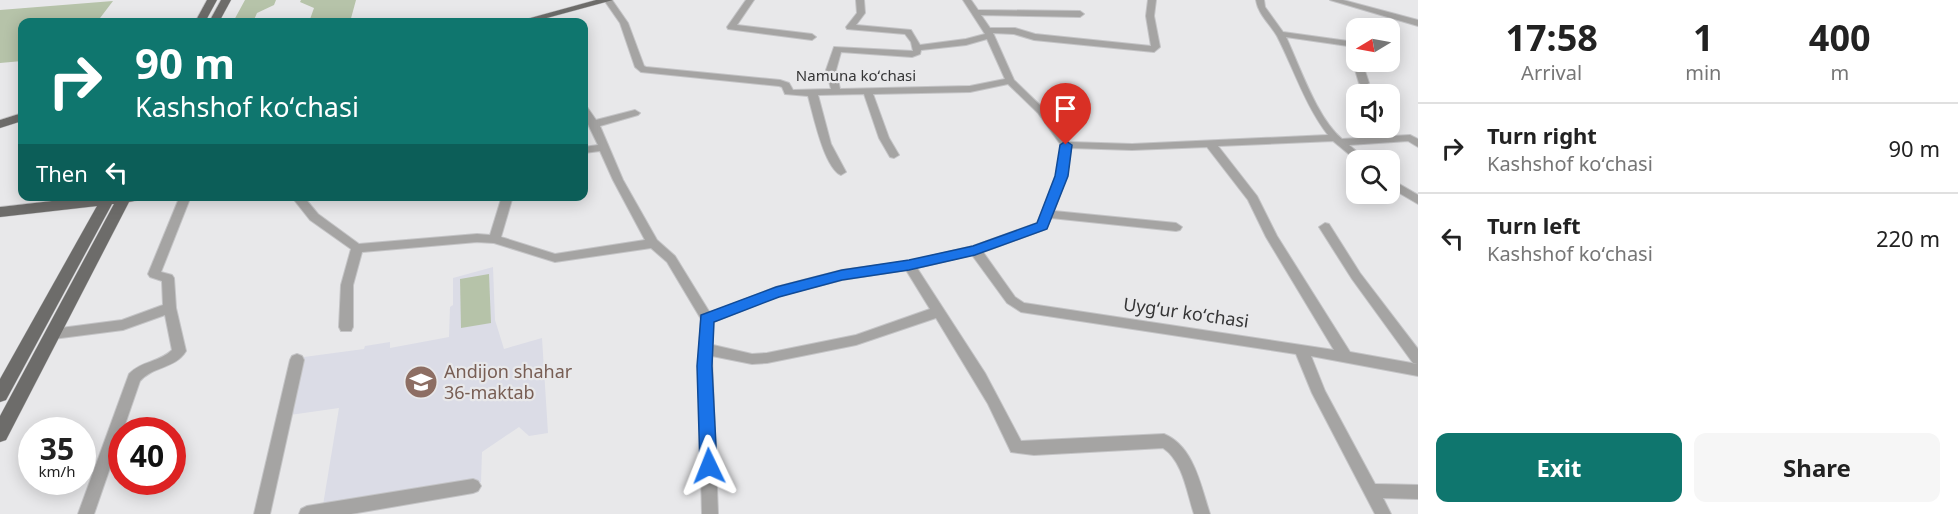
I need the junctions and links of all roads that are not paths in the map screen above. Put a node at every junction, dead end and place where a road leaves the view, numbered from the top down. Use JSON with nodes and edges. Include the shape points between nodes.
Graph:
{"nodes":[{"id":1,"x":212,"y":0,"type":"edge"},
{"id":2,"x":226,"y":0,"type":"edge"},
{"id":3,"x":608,"y":0,"type":"edge"},
{"id":4,"x":750,"y":0,"type":"edge"},
{"id":5,"x":860,"y":0,"type":"edge"},
{"id":6,"x":967,"y":0,"type":"edge"},
{"id":7,"x":1152,"y":0,"type":"edge"},
{"id":8,"x":1260,"y":0,"type":"edge"},
{"id":9,"x":1334,"y":0,"type":"edge"},
{"id":10,"x":975,"y":12,"type":"junction"},
{"id":11,"x":1080,"y":14,"type":"dead end"},
{"id":12,"x":202,"y":18,"type":"edge"},
{"id":13,"x":216,"y":18,"type":"edge"},
{"id":14,"x":537,"y":18,"type":"edge"},
{"id":15,"x":1418,"y":23,"type":"edge"},
{"id":16,"x":988,"y":33,"type":"junction"},
{"id":17,"x":1280,"y":34,"type":"junction"},
{"id":18,"x":812,"y":38,"type":"dead end"},
{"id":19,"x":1346,"y":43,"type":"edge"},
{"id":20,"x":917,"y":48,"type":"junction"},
{"id":21,"x":1360,"y":72,"type":"edge"},
{"id":22,"x":1010,"y":81,"type":"junction"},
{"id":23,"x":1364,"y":84,"type":"dead end"},
{"id":24,"x":812,"y":92,"type":"junction"},
{"id":25,"x":836,"y":92,"type":"junction"},
{"id":26,"x":868,"y":92,"type":"junction"},
{"id":27,"x":635,"y":113,"type":"dead end"},
{"id":28,"x":588,"y":115,"type":"edge"},
{"id":29,"x":18,"y":118,"type":"edge"},
{"id":30,"x":0,"y":124,"type":"edge"},
{"id":31,"x":594,"y":124,"type":"junction"},
{"id":32,"x":1337,"y":140,"type":"junction"},
{"id":33,"x":1418,"y":144,"type":"edge"},
{"id":34,"x":1066,"y":145,"type":"junction"},
{"id":35,"x":1211,"y":145,"type":"junction"},
{"id":36,"x":602,"y":147,"type":"junction"},
{"id":37,"x":588,"y":149,"type":"edge"},
{"id":38,"x":1350,"y":150,"type":"edge"},
{"id":39,"x":894,"y":155,"type":"dead end"},
{"id":40,"x":841,"y":172,"type":"dead end"},
{"id":41,"x":1400,"y":189,"type":"edge"},
{"id":42,"x":1418,"y":200,"type":"edge"},
{"id":43,"x":95,"y":201,"type":"edge"},
{"id":44,"x":119,"y":201,"type":"edge"},
{"id":45,"x":120,"y":201,"type":"edge"},
{"id":46,"x":184,"y":201,"type":"edge"},
{"id":47,"x":300,"y":201,"type":"edge"},
{"id":48,"x":506,"y":201,"type":"edge"},
{"id":49,"x":0,"y":212,"type":"edge"},
{"id":50,"x":1046,"y":213,"type":"junction"},
{"id":51,"x":1325,"y":226,"type":"dead end"},
{"id":52,"x":1176,"y":227,"type":"dead end"},
{"id":53,"x":494,"y":239,"type":"junction"},
{"id":54,"x":653,"y":243,"type":"junction"},
{"id":55,"x":357,"y":248,"type":"junction"},
{"id":56,"x":975,"y":250,"type":"junction"},
{"id":57,"x":909,"y":265,"type":"junction"},
{"id":58,"x":170,"y":308,"type":"junction"},
{"id":59,"x":937,"y":312,"type":"junction"},
{"id":60,"x":707,"y":319,"type":"junction"},
{"id":61,"x":345,"y":327,"type":"dead end"},
{"id":62,"x":53,"y":334,"type":"junction"},
{"id":63,"x":1301,"y":348,"type":"junction"},
{"id":64,"x":705,"y":349,"type":"junction"},
{"id":65,"x":1346,"y":357,"type":"junction"},
{"id":66,"x":1418,"y":359,"type":"edge"},
{"id":67,"x":297,"y":360,"type":"dead end"},
{"id":68,"x":1418,"y":370,"type":"edge"},
{"id":69,"x":0,"y":394,"type":"edge"},
{"id":70,"x":0,"y":434,"type":"edge"},
{"id":71,"x":473,"y":486,"type":"dead end"},
{"id":72,"x":1371,"y":491,"type":"junction"},
{"id":73,"x":1418,"y":492,"type":"edge"},
{"id":74,"x":348,"y":510,"type":"edge"},
{"id":75,"x":86,"y":514,"type":"edge"},
{"id":76,"x":262,"y":514,"type":"edge"},
{"id":77,"x":307,"y":514,"type":"edge"},
{"id":78,"x":710,"y":514,"type":"edge"},
{"id":79,"x":1202,"y":514,"type":"edge"},
{"id":80,"x":1383,"y":514,"type":"edge"}],
"edges":[{"from":1,"to":12,"type":"main road"},
{"from":2,"to":13,"type":"main road"},
{"from":3,"to":14,"type":"main road"},
{"from":3,"to":24,"type":"street","name":"Namuna koʻchasi","via":[[624,23],[644,70],[780,83],[790,93]]},
{"from":4,"to":18,"type":"street","via":[[731,27]]},
{"from":5,"to":20,"type":"street","via":[[861,13],[850,27],[906,31]]},
{"from":6,"to":10,"type":"street"},
{"from":7,"to":16,"type":"street","via":[[1154,49],[1034,37],[1015,30]]},
{"from":8,"to":17,"type":"street","via":[[1261,8]]},
{"from":9,"to":15,"type":"street"},
{"from":10,"to":11,"type":"street"},
{"from":10,"to":16,"type":"street"},
{"from":16,"to":20,"type":"street","via":[[966,42]]},
{"from":16,"to":22,"type":"street"},
{"from":17,"to":19,"type":"street"},
{"from":17,"to":32,"type":"street","via":[[1318,116]]},
{"from":20,"to":25,"type":"street","via":[[912,54],[837,49],[831,70]]},
{"from":21,"to":23,"type":"street"},
{"from":22,"to":26,"type":"street","name":"Namuna koʻchasi","via":[[970,89]]},
{"from":22,"to":34,"type":"street","via":[[1041,111]]},
{"from":24,"to":25,"type":"street","name":"Namuna koʻchasi"},
{"from":24,"to":40,"type":"street","via":[[826,144]]},
{"from":25,"to":26,"type":"street","name":"Namuna koʻchasi"},
{"from":26,"to":39,"type":"street"},
{"from":27,"to":31,"type":"street"},
{"from":28,"to":31,"type":"street"},
{"from":29,"to":30,"type":"main road"},
{"from":31,"to":36,"type":"street"},
{"from":32,"to":33,"type":"street","via":[[1410,138]]},
{"from":32,"to":35,"type":"street"},
{"from":32,"to":38,"type":"street"},
{"from":34,"to":35,"type":"street"},
{"from":34,"to":50,"type":"street","via":[[1062,176]]},
{"from":35,"to":65,"type":"street","via":[[1253,199]]},
{"from":36,"to":37,"type":"street"},
{"from":36,"to":54,"type":"street"},
{"from":41,"to":42,"type":"street"},
{"from":43,"to":49,"type":"main road"},
{"from":44,"to":69,"type":"main road"},
{"from":45,"to":62,"type":"main road"},
{"from":46,"to":58,"type":"street","via":[[154,274],[168,278]]},
{"from":47,"to":55,"type":"street","via":[[314,217]]},
{"from":48,"to":53,"type":"street"},
{"from":50,"to":52,"type":"street"},
{"from":50,"to":56,"type":"street","via":[[1042,226]]},
{"from":51,"to":66,"type":"street","via":[[1356,276]]},
{"from":53,"to":54,"type":"street","via":[[555,258]]},
{"from":53,"to":55,"type":"street"},
{"from":54,"to":60,"type":"street","via":[[671,260]]},
{"from":55,"to":61,"type":"street","via":[[347,285]]},
{"from":56,"to":57,"type":"street"},
{"from":56,"to":63,"type":"street","name":"Uygʻur koʻchasi","via":[[1011,300],[1021,307]]},
{"from":57,"to":59,"type":"street"},
{"from":57,"to":60,"type":"street","via":[[842,275],[776,292]]},
{"from":58,"to":62,"type":"street","via":[[123,325]]},
{"from":58,"to":75,"type":"street","via":[[179,351],[174,357],[141,370],[134,378]]},
{"from":59,"to":64,"type":"street","via":[[856,340],[767,358],[752,359]]},
{"from":59,"to":79,"type":"street","via":[[961,344],[1016,447],[1171,442],[1179,451]]},
{"from":60,"to":64,"type":"street"},
{"from":62,"to":70,"type":"main road"},
{"from":63,"to":65,"type":"street","name":"Uygʻur koʻchasi"},
{"from":63,"to":72,"type":"street","via":[[1319,393]]},
{"from":64,"to":78,"type":"street"},
{"from":65,"to":68,"type":"street","name":"Uygʻur koʻchasi"},
{"from":67,"to":76,"type":"street"},
{"from":71,"to":74,"type":"street"},
{"from":72,"to":73,"type":"street"},
{"from":72,"to":80,"type":"street"},
{"from":74,"to":77,"type":"street"}]}
